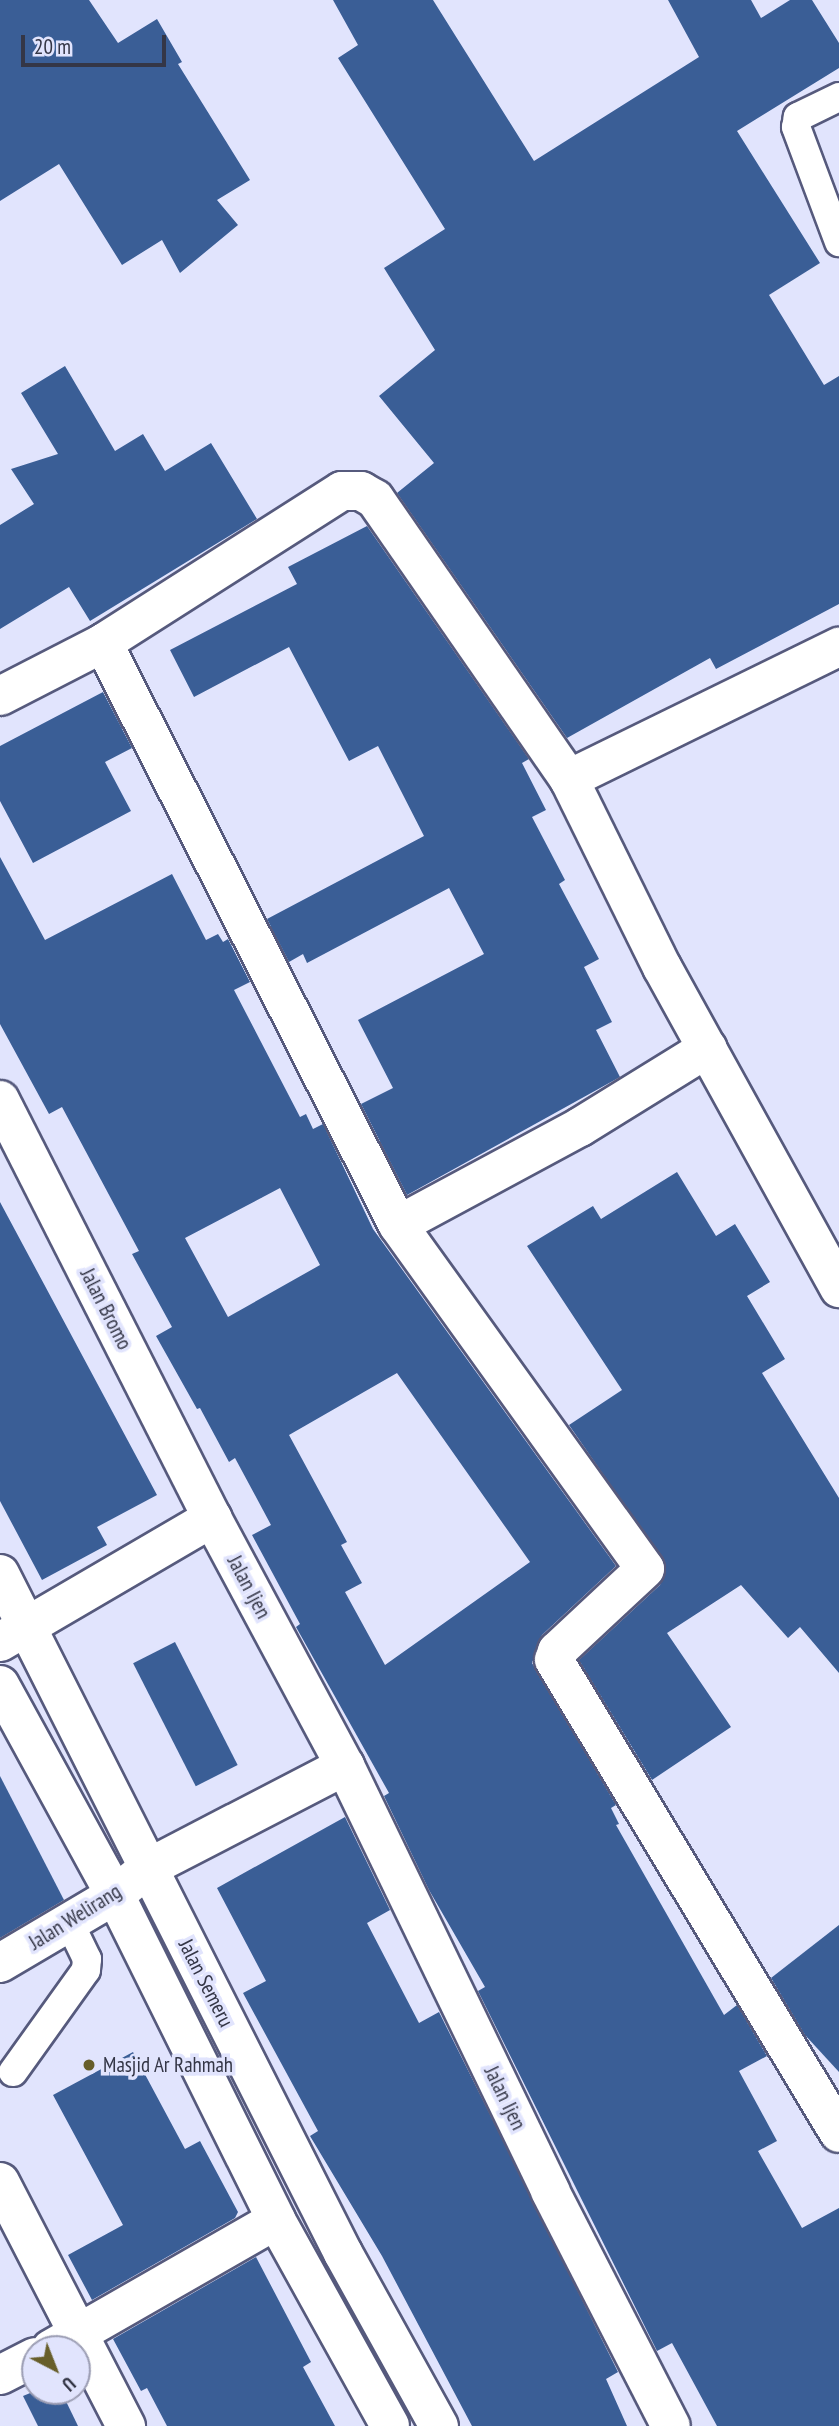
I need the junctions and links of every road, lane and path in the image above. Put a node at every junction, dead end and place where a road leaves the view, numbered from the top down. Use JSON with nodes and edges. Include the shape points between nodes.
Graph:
{"nodes":[{"id":1,"x":839,"y":97,"type":"edge"},
{"id":2,"x":839,"y":242,"type":"edge"},
{"id":3,"x":103,"y":643,"type":"junction"},
{"id":4,"x":839,"y":647,"type":"edge"},
{"id":5,"x":0,"y":695,"type":"edge"},
{"id":6,"x":569,"y":779,"type":"junction"},
{"id":7,"x":708,"y":1048,"type":"junction"},
{"id":8,"x":0,"y":1100,"type":"edge"},
{"id":9,"x":398,"y":1225,"type":"junction"},
{"id":10,"x":839,"y":1288,"type":"edge"},
{"id":11,"x":212,"y":1518,"type":"junction"},
{"id":12,"x":0,"y":1574,"type":"edge"},
{"id":13,"x":13,"y":1635,"type":"edge"},
{"id":14,"x":0,"y":1685,"type":"edge"},
{"id":15,"x":345,"y":1766,"type":"junction"},
{"id":16,"x":148,"y":1868,"type":"junction"},
{"id":17,"x":115,"y":1895,"type":"junction"},
{"id":18,"x":69,"y":1922,"type":"junction"},
{"id":19,"x":0,"y":1963,"type":"edge"},
{"id":20,"x":13,"y":2072,"type":"dead end"},
{"id":21,"x":839,"y":2133,"type":"edge"},
{"id":22,"x":0,"y":2182,"type":"edge"},
{"id":23,"x":276,"y":2220,"type":"junction"},
{"id":24,"x":62,"y":2335,"type":"edge"},
{"id":25,"x":77,"y":2335,"type":"edge"},
{"id":26,"x":21,"y":2364,"type":"edge"},
{"id":27,"x":0,"y":2375,"type":"edge"},
{"id":28,"x":91,"y":2378,"type":"edge"},
{"id":29,"x":126,"y":2426,"type":"edge"},
{"id":30,"x":390,"y":2426,"type":"edge"},
{"id":31,"x":439,"y":2426,"type":"edge"},
{"id":32,"x":671,"y":2426,"type":"edge"}],
"edges":[{"from":1,"to":2,"type":"lane","via":[[798,117],[796,127]]},
{"from":3,"to":5,"type":"street"},
{"from":3,"to":6,"type":"street","via":[[342,491],[361,491],[375,499],[407,541]]},
{"from":3,"to":9,"type":"street"},
{"from":4,"to":6,"type":"street"},
{"from":6,"to":7,"type":"street","via":[[662,967]]},
{"from":7,"to":9,"type":"street","via":[[580,1127]]},
{"from":7,"to":10,"type":"street"},
{"from":8,"to":11,"type":"street","name":"Jalan Bromo"},
{"from":9,"to":21,"type":"street","via":[[645,1569],[557,1651],[554,1660]]},
{"from":11,"to":13,"type":"street"},
{"from":11,"to":15,"type":"street","name":"Jalan Ijen"},
{"from":12,"to":13,"type":"street","name":"Jalan Semeru"},
{"from":13,"to":16,"type":"street","name":"Jalan Semeru"},
{"from":14,"to":17,"type":"street","name":"Jalan Semeru"},
{"from":15,"to":16,"type":"street"},
{"from":15,"to":32,"type":"street","name":"Jalan Ijen","via":[[550,2191]]},
{"from":16,"to":17,"type":"street","name":"Jalan Welirang"},
{"from":16,"to":31,"type":"street","name":"Jalan Semeru","via":[[343,2253]]},
{"from":17,"to":18,"type":"street","name":"Jalan Welirang"},
{"from":17,"to":23,"type":"street","name":"Jalan Semeru"},
{"from":18,"to":19,"type":"street","name":"Jalan Welirang"},
{"from":18,"to":20,"type":"lane","via":[[87,1959],[86,1970]]},
{"from":22,"to":24,"type":"street"},
{"from":23,"to":25,"type":"street"},
{"from":23,"to":30,"type":"street","name":"Jalan Semeru"},
{"from":26,"to":27,"type":"street"},
{"from":28,"to":29,"type":"street"}]}
